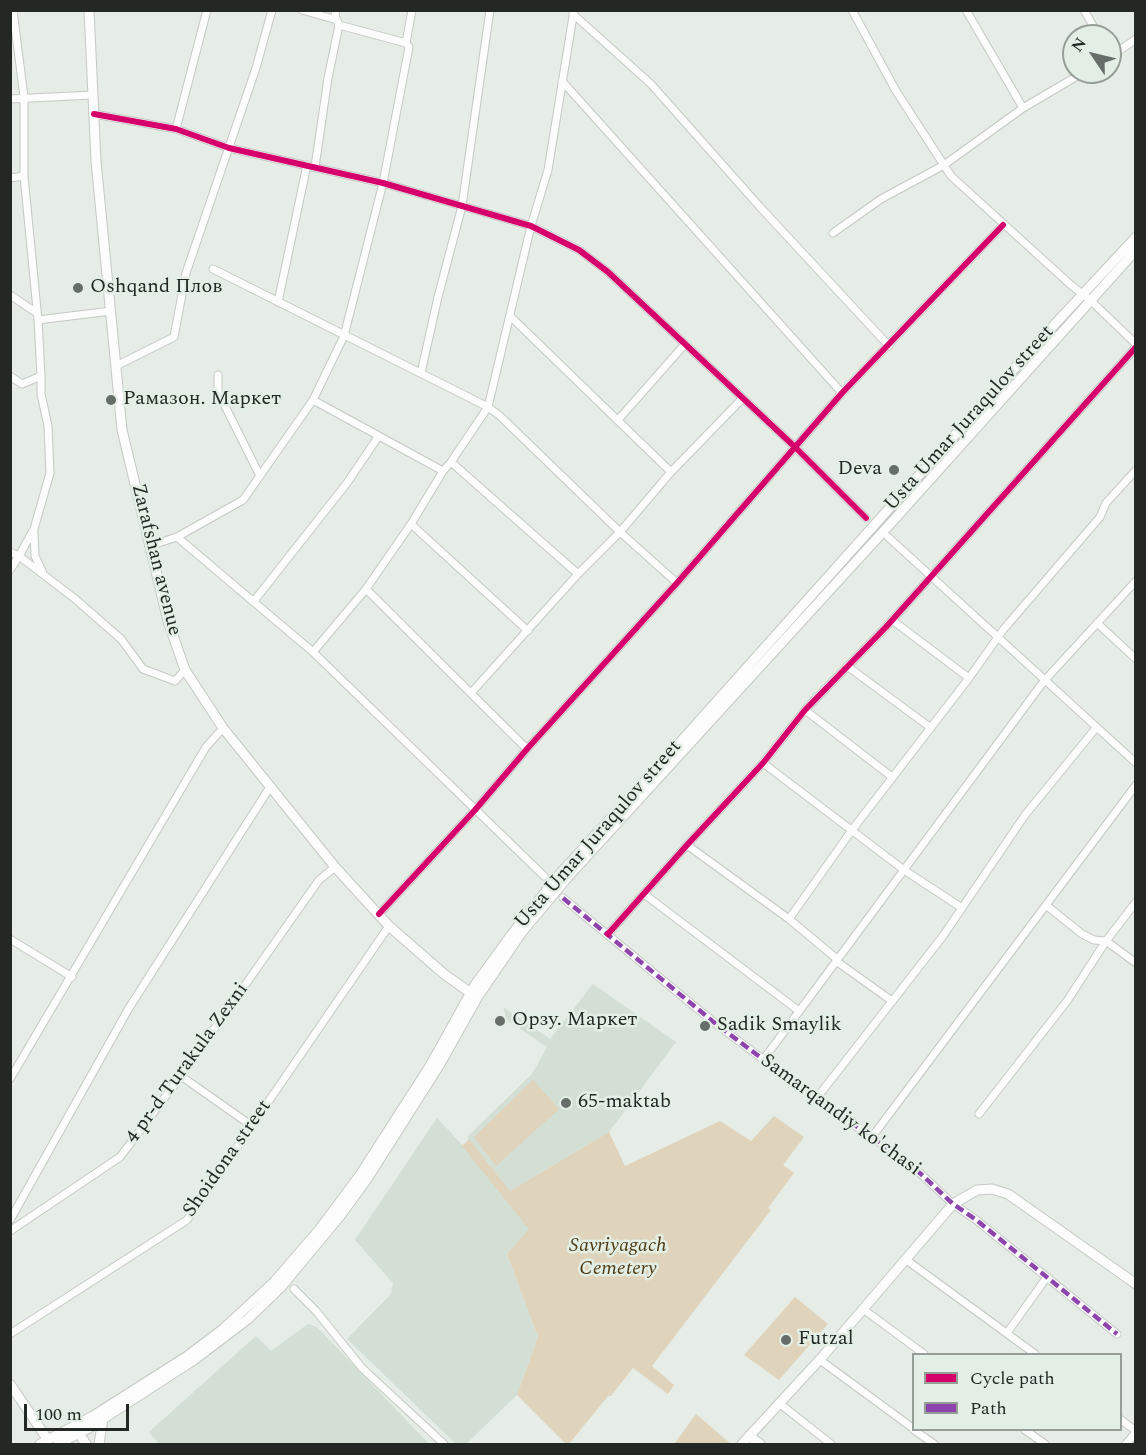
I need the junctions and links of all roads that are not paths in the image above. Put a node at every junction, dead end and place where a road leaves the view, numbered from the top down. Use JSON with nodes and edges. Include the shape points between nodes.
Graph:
{"nodes":[{"id":1,"x":13,"y":10,"type":"edge"},
{"id":2,"x":89,"y":10,"type":"edge"},
{"id":3,"x":207,"y":10,"type":"edge"},
{"id":4,"x":272,"y":10,"type":"edge"},
{"id":5,"x":302,"y":10,"type":"edge"},
{"id":6,"x":336,"y":10,"type":"edge"},
{"id":7,"x":412,"y":10,"type":"edge"},
{"id":8,"x":490,"y":10,"type":"edge"},
{"id":9,"x":852,"y":10,"type":"edge"},
{"id":10,"x":966,"y":10,"type":"edge"},
{"id":11,"x":1084,"y":10,"type":"edge"},
{"id":12,"x":573,"y":12,"type":"edge"},
{"id":13,"x":338,"y":23,"type":"junction"},
{"id":14,"x":1092,"y":24,"type":"edge"},
{"id":15,"x":1136,"y":39,"type":"edge"},
{"id":16,"x":406,"y":43,"type":"junction"},
{"id":17,"x":1122,"y":48,"type":"edge"},
{"id":18,"x":562,"y":81,"type":"junction"},
{"id":19,"x":1064,"y":84,"type":"edge"},
{"id":20,"x":93,"y":95,"type":"junction"},
{"id":21,"x":24,"y":97,"type":"junction"},
{"id":22,"x":10,"y":99,"type":"edge"},
{"id":23,"x":1023,"y":108,"type":"junction"},
{"id":24,"x":94,"y":114,"type":"junction"},
{"id":25,"x":177,"y":129,"type":"junction"},
{"id":26,"x":229,"y":148,"type":"junction"},
{"id":27,"x":944,"y":165,"type":"junction"},
{"id":28,"x":311,"y":166,"type":"junction"},
{"id":29,"x":24,"y":176,"type":"junction"},
{"id":30,"x":10,"y":178,"type":"edge"},
{"id":31,"x":383,"y":183,"type":"junction"},
{"id":32,"x":462,"y":206,"type":"junction"},
{"id":33,"x":1003,"y":225,"type":"junction"},
{"id":34,"x":531,"y":226,"type":"junction"},
{"id":35,"x":833,"y":232,"type":"dead end"},
{"id":36,"x":1136,"y":237,"type":"edge"},
{"id":37,"x":1136,"y":250,"type":"edge"},
{"id":38,"x":213,"y":269,"type":"dead end"},
{"id":39,"x":10,"y":295,"type":"edge"},
{"id":40,"x":1087,"y":297,"type":"junction"},
{"id":41,"x":278,"y":302,"type":"junction"},
{"id":42,"x":111,"y":311,"type":"junction"},
{"id":43,"x":510,"y":316,"type":"junction"},
{"id":44,"x":38,"y":317,"type":"junction"},
{"id":45,"x":344,"y":336,"type":"junction"},
{"id":46,"x":685,"y":344,"type":"junction"},
{"id":47,"x":1136,"y":345,"type":"edge"},
{"id":48,"x":888,"y":346,"type":"junction"},
{"id":49,"x":116,"y":366,"type":"junction"},
{"id":50,"x":421,"y":373,"type":"junction"},
{"id":51,"x":218,"y":375,"type":"dead end"},
{"id":52,"x":10,"y":376,"type":"edge"},
{"id":53,"x":41,"y":376,"type":"junction"},
{"id":54,"x":843,"y":393,"type":"junction"},
{"id":55,"x":742,"y":399,"type":"junction"},
{"id":56,"x":313,"y":400,"type":"junction"},
{"id":57,"x":488,"y":407,"type":"junction"},
{"id":58,"x":618,"y":420,"type":"junction"},
{"id":59,"x":378,"y":436,"type":"junction"},
{"id":60,"x":796,"y":448,"type":"junction"},
{"id":61,"x":451,"y":462,"type":"junction"},
{"id":62,"x":1136,"y":470,"type":"edge"},
{"id":63,"x":443,"y":471,"type":"junction"},
{"id":64,"x":671,"y":472,"type":"junction"},
{"id":65,"x":260,"y":476,"type":"junction"},
{"id":66,"x":866,"y":518,"type":"dead end"},
{"id":67,"x":411,"y":524,"type":"junction"},
{"id":68,"x":34,"y":530,"type":"junction"},
{"id":69,"x":620,"y":532,"type":"junction"},
{"id":70,"x":177,"y":537,"type":"junction"},
{"id":71,"x":888,"y":537,"type":"dead end"},
{"id":72,"x":150,"y":546,"type":"junction"},
{"id":73,"x":10,"y":552,"type":"edge"},
{"id":74,"x":19,"y":556,"type":"junction"},
{"id":75,"x":10,"y":570,"type":"edge"},
{"id":76,"x":43,"y":574,"type":"junction"},
{"id":77,"x":578,"y":574,"type":"junction"},
{"id":78,"x":930,"y":576,"type":"junction"},
{"id":79,"x":1136,"y":581,"type":"edge"},
{"id":80,"x":677,"y":583,"type":"junction"},
{"id":81,"x":366,"y":589,"type":"junction"},
{"id":82,"x":254,"y":601,"type":"junction"},
{"id":83,"x":892,"y":620,"type":"junction"},
{"id":84,"x":1097,"y":623,"type":"junction"},
{"id":85,"x":528,"y":631,"type":"junction"},
{"id":86,"x":998,"y":636,"type":"junction"},
{"id":87,"x":312,"y":652,"type":"junction"},
{"id":88,"x":1136,"y":659,"type":"edge"},
{"id":89,"x":847,"y":666,"type":"junction"},
{"id":90,"x":185,"y":670,"type":"junction"},
{"id":91,"x":969,"y":678,"type":"junction"},
{"id":92,"x":1044,"y":681,"type":"junction"},
{"id":93,"x":471,"y":693,"type":"junction"},
{"id":94,"x":805,"y":710,"type":"junction"},
{"id":95,"x":223,"y":728,"type":"junction"},
{"id":96,"x":931,"y":728,"type":"junction"},
{"id":97,"x":1096,"y":728,"type":"junction"},
{"id":98,"x":526,"y":749,"type":"junction"},
{"id":99,"x":763,"y":763,"type":"junction"},
{"id":100,"x":1136,"y":763,"type":"edge"},
{"id":101,"x":892,"y":777,"type":"junction"},
{"id":102,"x":1136,"y":785,"type":"edge"},
{"id":103,"x":270,"y":787,"type":"junction"},
{"id":104,"x":476,"y":810,"type":"junction"},
{"id":105,"x":852,"y":830,"type":"junction"},
{"id":106,"x":687,"y":845,"type":"junction"},
{"id":107,"x":335,"y":867,"type":"junction"},
{"id":108,"x":904,"y":870,"type":"junction"},
{"id":109,"x":544,"y":876,"type":"dead end"},
{"id":110,"x":644,"y":894,"type":"junction"},
{"id":111,"x":563,"y":898,"type":"dead end"},
{"id":112,"x":1136,"y":903,"type":"edge"},
{"id":113,"x":1046,"y":905,"type":"junction"},
{"id":114,"x":963,"y":908,"type":"junction"},
{"id":115,"x":379,"y":914,"type":"junction"},
{"id":116,"x":789,"y":919,"type":"junction"},
{"id":117,"x":389,"y":926,"type":"junction"},
{"id":118,"x":608,"y":934,"type":"junction"},
{"id":119,"x":10,"y":939,"type":"edge"},
{"id":120,"x":1106,"y":941,"type":"junction"},
{"id":121,"x":836,"y":960,"type":"junction"},
{"id":122,"x":1136,"y":963,"type":"edge"},
{"id":123,"x":72,"y":977,"type":"junction"},
{"id":124,"x":474,"y":995,"type":"junction"},
{"id":125,"x":892,"y":1001,"type":"junction"},
{"id":126,"x":799,"y":1011,"type":"junction"},
{"id":127,"x":763,"y":1060,"type":"junction"},
{"id":128,"x":181,"y":1076,"type":"junction"},
{"id":129,"x":10,"y":1079,"type":"edge"},
{"id":130,"x":816,"y":1099,"type":"junction"},
{"id":131,"x":979,"y":1114,"type":"dead end"},
{"id":132,"x":252,"y":1126,"type":"junction"},
{"id":133,"x":872,"y":1137,"type":"junction"},
{"id":134,"x":953,"y":1204,"type":"junction"},
{"id":135,"x":10,"y":1220,"type":"edge"},
{"id":136,"x":10,"y":1231,"type":"edge"},
{"id":137,"x":905,"y":1259,"type":"junction"},
{"id":138,"x":1047,"y":1277,"type":"junction"},
{"id":139,"x":1136,"y":1284,"type":"edge"},
{"id":140,"x":294,"y":1289,"type":"dead end"},
{"id":141,"x":863,"y":1309,"type":"junction"},
{"id":142,"x":1007,"y":1333,"type":"junction"},
{"id":143,"x":10,"y":1334,"type":"edge"},
{"id":144,"x":1117,"y":1334,"type":"dead end"},
{"id":145,"x":923,"y":1353,"type":"edge"},
{"id":146,"x":1034,"y":1353,"type":"edge"},
{"id":147,"x":820,"y":1360,"type":"junction"},
{"id":148,"x":10,"y":1384,"type":"edge"},
{"id":149,"x":779,"y":1404,"type":"junction"},
{"id":150,"x":103,"y":1419,"type":"junction"},
{"id":151,"x":1122,"y":1421,"type":"edge"},
{"id":152,"x":912,"y":1428,"type":"edge"},
{"id":153,"x":77,"y":1430,"type":"junction"},
{"id":154,"x":917,"y":1431,"type":"edge"},
{"id":155,"x":1026,"y":1431,"type":"edge"},
{"id":156,"x":1136,"y":1432,"type":"edge"},
{"id":157,"x":750,"y":1436,"type":"junction"},
{"id":158,"x":57,"y":1441,"type":"edge"},
{"id":159,"x":86,"y":1444,"type":"edge"},
{"id":160,"x":99,"y":1444,"type":"edge"},
{"id":161,"x":444,"y":1444,"type":"edge"},
{"id":162,"x":742,"y":1444,"type":"edge"},
{"id":163,"x":760,"y":1444,"type":"edge"},
{"id":164,"x":831,"y":1444,"type":"edge"},
{"id":165,"x":934,"y":1444,"type":"edge"},
{"id":166,"x":1045,"y":1444,"type":"edge"},
{"id":167,"x":1126,"y":1444,"type":"edge"}],
"edges":[{"from":1,"to":21,"type":"street"},
{"from":2,"to":20,"type":"main road","name":"Zarafshan avenue"},
{"from":3,"to":25,"type":"street"},
{"from":4,"to":26,"type":"street"},
{"from":5,"to":13,"type":"street"},
{"from":6,"to":13,"type":"street"},
{"from":7,"to":16,"type":"street"},
{"from":8,"to":32,"type":"street"},
{"from":9,"to":27,"type":"street","via":[[896,91]]},
{"from":10,"to":23,"type":"street"},
{"from":11,"to":14,"type":"street"},
{"from":12,"to":18,"type":"street"},
{"from":12,"to":48,"type":"street","via":[[651,84]]},
{"from":13,"to":16,"type":"street"},
{"from":13,"to":28,"type":"street"},
{"from":15,"to":17,"type":"street"},
{"from":16,"to":31,"type":"street","via":[[409,47]]},
{"from":18,"to":34,"type":"street","via":[[548,170]]},
{"from":18,"to":54,"type":"street"},
{"from":19,"to":23,"type":"street"},
{"from":20,"to":21,"type":"street"},
{"from":20,"to":24,"type":"main road","name":"Zarafshan avenue"},
{"from":21,"to":22,"type":"street"},
{"from":21,"to":29,"type":"street"},
{"from":23,"to":27,"type":"street"},
{"from":24,"to":25,"type":"street"},
{"from":24,"to":42,"type":"main road","name":"Zarafshan avenue"},
{"from":25,"to":26,"type":"street"},
{"from":26,"to":28,"type":"street"},
{"from":26,"to":49,"type":"street","via":[[186,273],[174,337]]},
{"from":27,"to":33,"type":"street"},
{"from":27,"to":35,"type":"street","via":[[881,199]]},
{"from":28,"to":31,"type":"street"},
{"from":28,"to":41,"type":"street"},
{"from":29,"to":30,"type":"street"},
{"from":29,"to":44,"type":"street"},
{"from":31,"to":32,"type":"street"},
{"from":31,"to":45,"type":"street"},
{"from":32,"to":34,"type":"street"},
{"from":32,"to":50,"type":"street"},
{"from":33,"to":40,"type":"street"},
{"from":33,"to":48,"type":"street"},
{"from":34,"to":43,"type":"street"},
{"from":34,"to":46,"type":"street","via":[[579,250],[608,272]]},
{"from":36,"to":40,"type":"main road","name":"Usta Umar Juraqulov street"},
{"from":37,"to":40,"type":"main road","name":"Usta Umar Juraqulov street"},
{"from":38,"to":41,"type":"street"},
{"from":39,"to":44,"type":"street"},
{"from":40,"to":47,"type":"street"},
{"from":40,"to":124,"type":"main road","name":"Usta Umar Juraqulov street","via":[[887,527],[567,878]]},
{"from":41,"to":45,"type":"street"},
{"from":42,"to":44,"type":"street"},
{"from":42,"to":49,"type":"main road","name":"Zarafshan avenue"},
{"from":43,"to":57,"type":"street"},
{"from":43,"to":58,"type":"street"},
{"from":44,"to":53,"type":"street"},
{"from":45,"to":50,"type":"street"},
{"from":45,"to":56,"type":"street"},
{"from":46,"to":55,"type":"street"},
{"from":46,"to":58,"type":"street"},
{"from":47,"to":78,"type":"street"},
{"from":48,"to":54,"type":"street"},
{"from":49,"to":72,"type":"main road","name":"Zarafshan avenue","via":[[122,430]]},
{"from":50,"to":57,"type":"street"},
{"from":51,"to":65,"type":"street","via":[[218,392]]},
{"from":52,"to":53,"type":"street","via":[[22,384]]},
{"from":53,"to":68,"type":"street","via":[[50,473]]},
{"from":54,"to":60,"type":"street"},
{"from":55,"to":60,"type":"street"},
{"from":55,"to":64,"type":"street"},
{"from":56,"to":59,"type":"street"},
{"from":56,"to":65,"type":"street"},
{"from":57,"to":61,"type":"street"},
{"from":57,"to":69,"type":"street"},
{"from":58,"to":64,"type":"street"},
{"from":59,"to":63,"type":"street"},
{"from":59,"to":82,"type":"street","via":[[347,483]]},
{"from":60,"to":66,"type":"street"},
{"from":60,"to":80,"type":"street"},
{"from":61,"to":63,"type":"street"},
{"from":61,"to":77,"type":"street"},
{"from":62,"to":86,"type":"street","via":[[1106,503],[1101,517]]},
{"from":63,"to":67,"type":"street"},
{"from":64,"to":69,"type":"street"},
{"from":65,"to":70,"type":"street","via":[[243,500]]},
{"from":67,"to":81,"type":"street"},
{"from":67,"to":85,"type":"street"},
{"from":68,"to":74,"type":"street"},
{"from":68,"to":76,"type":"street","via":[[35,556]]},
{"from":69,"to":77,"type":"street"},
{"from":69,"to":80,"type":"street"},
{"from":70,"to":72,"type":"street"},
{"from":70,"to":82,"type":"street"},
{"from":71,"to":78,"type":"street"},
{"from":72,"to":90,"type":"main road","name":"Zarafshan avenue","via":[[168,621]]},
{"from":73,"to":74,"type":"street"},
{"from":74,"to":75,"type":"street"},
{"from":74,"to":76,"type":"street"},
{"from":76,"to":90,"type":"street","via":[[121,639],[143,669],[175,681]]},
{"from":77,"to":85,"type":"street"},
{"from":78,"to":83,"type":"street"},
{"from":78,"to":86,"type":"street"},
{"from":79,"to":84,"type":"street"},
{"from":80,"to":98,"type":"street"},
{"from":81,"to":87,"type":"street"},
{"from":81,"to":93,"type":"street"},
{"from":82,"to":87,"type":"street"},
{"from":83,"to":89,"type":"street"},
{"from":83,"to":91,"type":"street"},
{"from":84,"to":88,"type":"street"},
{"from":84,"to":92,"type":"street"},
{"from":85,"to":93,"type":"street"},
{"from":86,"to":91,"type":"street"},
{"from":86,"to":92,"type":"street"},
{"from":87,"to":104,"type":"street"},
{"from":89,"to":94,"type":"street"},
{"from":89,"to":96,"type":"street"},
{"from":90,"to":95,"type":"main road","name":"Zarafshan avenue"},
{"from":91,"to":96,"type":"street"},
{"from":92,"to":97,"type":"street"},
{"from":92,"to":108,"type":"street"},
{"from":93,"to":98,"type":"street"},
{"from":94,"to":99,"type":"street"},
{"from":94,"to":101,"type":"street"},
{"from":95,"to":103,"type":"main road","name":"Zarafshan avenue"},
{"from":95,"to":123,"type":"street","via":[[206,747]]},
{"from":96,"to":101,"type":"street"},
{"from":97,"to":100,"type":"street"},
{"from":97,"to":114,"type":"street","via":[[1025,816]]},
{"from":98,"to":104,"type":"street"},
{"from":99,"to":105,"type":"street"},
{"from":99,"to":106,"type":"street"},
{"from":101,"to":105,"type":"street"},
{"from":102,"to":113,"type":"street"},
{"from":103,"to":107,"type":"main road","name":"Zarafshan avenue"},
{"from":103,"to":135,"type":"street","via":[[129,1008]]},
{"from":104,"to":109,"type":"street"},
{"from":104,"to":115,"type":"street"},
{"from":105,"to":108,"type":"street"},
{"from":105,"to":116,"type":"street"},
{"from":106,"to":110,"type":"street"},
{"from":106,"to":116,"type":"street"},
{"from":107,"to":115,"type":"main road","name":"Zarafshan avenue"},
{"from":107,"to":128,"type":"street","name":"4 pr-d Turakula Zexni","via":[[319,880]]},
{"from":108,"to":114,"type":"street"},
{"from":108,"to":121,"type":"street"},
{"from":110,"to":118,"type":"street"},
{"from":110,"to":126,"type":"street"},
{"from":111,"to":118,"type":"street","name":"Samarqandiy ko'chasi"},
{"from":112,"to":120,"type":"street"},
{"from":113,"to":120,"type":"street","via":[[1082,934]]},
{"from":113,"to":133,"type":"street"},
{"from":114,"to":125,"type":"street"},
{"from":115,"to":117,"type":"main road","name":"Zarafshan avenue"},
{"from":116,"to":121,"type":"street"},
{"from":117,"to":124,"type":"main road","name":"Zarafshan avenue"},
{"from":117,"to":132,"type":"street","name":"Shoidona street"},
{"from":118,"to":127,"type":"street","name":"Samarqandiy ko'chasi"},
{"from":119,"to":123,"type":"street"},
{"from":120,"to":122,"type":"street"},
{"from":120,"to":131,"type":"street","via":[[1067,1001]]},
{"from":121,"to":125,"type":"street"},
{"from":121,"to":126,"type":"street"},
{"from":123,"to":129,"type":"street"},
{"from":124,"to":150,"type":"main road","name":"Usta Umar Juraqulov street","via":[[440,1064],[367,1179],[281,1287],[213,1347]]},
{"from":124,"to":153,"type":"main road","name":"Usta Umar Juraqulov street","via":[[360,1175],[274,1282],[205,1343]]},
{"from":125,"to":130,"type":"street"},
{"from":126,"to":127,"type":"street"},
{"from":127,"to":130,"type":"street","name":"Samarqandiy ko'chasi"},
{"from":128,"to":132,"type":"street"},
{"from":128,"to":136,"type":"street","name":"4 pr-d Turakula Zexni","via":[[120,1157]]},
{"from":130,"to":133,"type":"street","name":"Samarqandiy ko'chasi"},
{"from":132,"to":143,"type":"street","name":"Shoidona street","via":[[187,1220]]},
{"from":133,"to":134,"type":"street","name":"Samarqandiy ko'chasi"},
{"from":134,"to":137,"type":"main road"},
{"from":134,"to":138,"type":"street","name":"Samarqandiy ko'chasi"},
{"from":134,"to":139,"type":"main road","via":[[977,1190],[1008,1194]]},
{"from":137,"to":141,"type":"main road"},
{"from":137,"to":142,"type":"street"},
{"from":138,"to":142,"type":"street"},
{"from":138,"to":144,"type":"street","name":"Samarqandiy ko'chasi"},
{"from":140,"to":161,"type":"street","via":[[362,1368]]},
{"from":141,"to":145,"type":"street"},
{"from":141,"to":147,"type":"main road"},
{"from":142,"to":146,"type":"street"},
{"from":147,"to":149,"type":"main road"},
{"from":147,"to":152,"type":"street"},
{"from":148,"to":158,"type":"main road"},
{"from":149,"to":157,"type":"main road"},
{"from":149,"to":164,"type":"street"},
{"from":150,"to":153,"type":"main road","name":"Usta Umar Juraqulov street"},
{"from":150,"to":160,"type":"main road"},
{"from":151,"to":156,"type":"street"},
{"from":153,"to":158,"type":"main road","name":"Usta Umar Juraqulov street"},
{"from":153,"to":159,"type":"main road"},
{"from":154,"to":165,"type":"street"},
{"from":155,"to":166,"type":"street"},
{"from":156,"to":167,"type":"street"},
{"from":157,"to":162,"type":"main road"},
{"from":157,"to":163,"type":"main road"}]}
